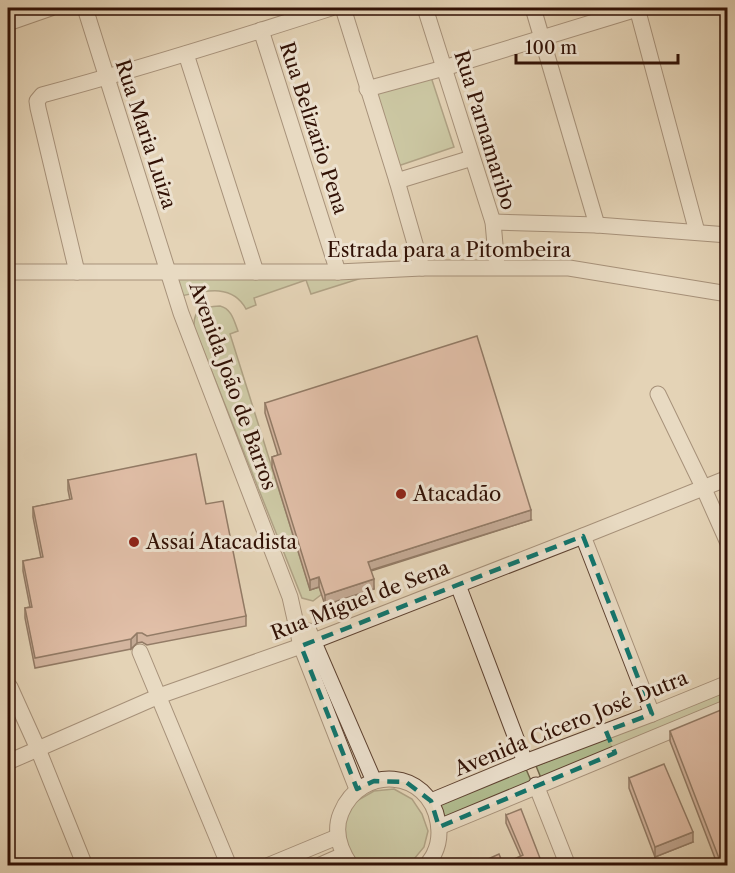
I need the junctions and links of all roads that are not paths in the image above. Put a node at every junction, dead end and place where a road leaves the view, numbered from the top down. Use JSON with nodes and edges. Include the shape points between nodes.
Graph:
{"nodes":[{"id":1,"x":51,"y":8,"type":"edge"},
{"id":2,"x":85,"y":8,"type":"edge"},
{"id":3,"x":330,"y":8,"type":"edge"},
{"id":4,"x":343,"y":8,"type":"edge"},
{"id":5,"x":425,"y":8,"type":"edge"},
{"id":6,"x":533,"y":8,"type":"edge"},
{"id":7,"x":638,"y":8,"type":"edge"},
{"id":8,"x":8,"y":23,"type":"edge"},
{"id":9,"x":261,"y":30,"type":"junction"},
{"id":10,"x":542,"y":37,"type":"junction"},
{"id":11,"x":186,"y":54,"type":"junction"},
{"id":12,"x":444,"y":68,"type":"junction"},
{"id":13,"x":106,"y":78,"type":"junction"},
{"id":14,"x":367,"y":89,"type":"junction"},
{"id":15,"x":472,"y":158,"type":"junction"},
{"id":16,"x":397,"y":181,"type":"junction"},
{"id":17,"x":493,"y":222,"type":"junction"},
{"id":18,"x":597,"y":225,"type":"junction"},
{"id":19,"x":697,"y":232,"type":"junction"},
{"id":20,"x":728,"y":235,"type":"edge"},
{"id":21,"x":497,"y":267,"type":"junction"},
{"id":22,"x":422,"y":268,"type":"junction"},
{"id":23,"x":8,"y":272,"type":"edge"},
{"id":24,"x":77,"y":272,"type":"junction"},
{"id":25,"x":256,"y":272,"type":"junction"},
{"id":26,"x":338,"y":272,"type":"junction"},
{"id":27,"x":168,"y":273,"type":"junction"},
{"id":28,"x":728,"y":294,"type":"edge"},
{"id":29,"x":658,"y":394,"type":"dead end"},
{"id":30,"x":728,"y":478,"type":"edge"},
{"id":31,"x":704,"y":489,"type":"junction"},
{"id":32,"x":582,"y":537,"type":"junction"},
{"id":33,"x":728,"y":543,"type":"edge"},
{"id":34,"x":458,"y":585,"type":"junction"},
{"id":35,"x":308,"y":643,"type":"junction"},
{"id":36,"x":140,"y":652,"type":"dead end"},
{"id":37,"x":728,"y":683,"type":"edge"},
{"id":38,"x":10,"y":687,"type":"dead end"},
{"id":39,"x":159,"y":696,"type":"junction"},
{"id":40,"x":728,"y":707,"type":"edge"},
{"id":41,"x":652,"y":714,"type":"junction"},
{"id":42,"x":606,"y":731,"type":"junction"},
{"id":43,"x":38,"y":749,"type":"junction"},
{"id":44,"x":615,"y":753,"type":"junction"},
{"id":45,"x":8,"y":762,"type":"edge"},
{"id":46,"x":525,"y":762,"type":"junction"},
{"id":47,"x":374,"y":781,"type":"junction"},
{"id":48,"x":536,"y":785,"type":"junction"},
{"id":49,"x":357,"y":789,"type":"junction"},
{"id":50,"x":431,"y":801,"type":"junction"},
{"id":51,"x":439,"y":827,"type":"junction"},
{"id":52,"x":337,"y":837,"type":"junction"},
{"id":53,"x":347,"y":860,"type":"edge"},
{"id":54,"x":85,"y":866,"type":"edge"},
{"id":55,"x":229,"y":866,"type":"edge"},
{"id":56,"x":267,"y":866,"type":"edge"},
{"id":57,"x":318,"y":866,"type":"edge"},
{"id":58,"x":426,"y":866,"type":"edge"},
{"id":59,"x":568,"y":866,"type":"edge"}],
"edges":[{"from":1,"to":8,"type":"street"},
{"from":2,"to":13,"type":"street","name":"Rua Maria Luiza"},
{"from":3,"to":9,"type":"street"},
{"from":4,"to":14,"type":"street"},
{"from":5,"to":12,"type":"street","name":"Rua Parnamaribo"},
{"from":6,"to":10,"type":"street"},
{"from":7,"to":10,"type":"street"},
{"from":7,"to":19,"type":"street"},
{"from":9,"to":11,"type":"street"},
{"from":9,"to":26,"type":"street","name":"Rua Belizario Pena"},
{"from":10,"to":12,"type":"street"},
{"from":10,"to":18,"type":"street"},
{"from":11,"to":13,"type":"street"},
{"from":11,"to":25,"type":"street"},
{"from":12,"to":14,"type":"street"},
{"from":12,"to":15,"type":"street","name":"Rua Parnamaribo"},
{"from":13,"to":24,"type":"street","via":[[42,95],[37,100]]},
{"from":13,"to":27,"type":"street","name":"Rua Maria Luiza"},
{"from":14,"to":16,"type":"street"},
{"from":15,"to":16,"type":"street"},
{"from":15,"to":17,"type":"street","name":"Rua Parnamaribo"},
{"from":16,"to":22,"type":"street"},
{"from":17,"to":18,"type":"street"},
{"from":17,"to":21,"type":"street","name":"Rua Parnamaribo"},
{"from":18,"to":19,"type":"street"},
{"from":19,"to":20,"type":"street"},
{"from":21,"to":22,"type":"street","name":"Estrada para a Pitombeira"},
{"from":21,"to":28,"type":"street","name":"Estrada para a Pitombeira","via":[[569,268]]},
{"from":22,"to":26,"type":"street","name":"Estrada para a Pitombeira"},
{"from":23,"to":24,"type":"street","name":"Avenida João de Barros"},
{"from":24,"to":27,"type":"street","name":"Avenida João de Barros"},
{"from":25,"to":26,"type":"street","name":"Estrada para a Pitombeira"},
{"from":25,"to":27,"type":"street","name":"Estrada para a Pitombeira"},
{"from":27,"to":35,"type":"street","name":"Avenida João de Barros"},
{"from":29,"to":31,"type":"street"},
{"from":30,"to":31,"type":"street","name":"Rua Miguel de Sena"},
{"from":31,"to":32,"type":"street","name":"Rua Miguel de Sena"},
{"from":31,"to":33,"type":"street"},
{"from":32,"to":34,"type":"street","name":"Rua Miguel de Sena"},
{"from":32,"to":41,"type":"street"},
{"from":34,"to":35,"type":"street","name":"Rua Miguel de Sena"},
{"from":34,"to":46,"type":"street"},
{"from":35,"to":39,"type":"street","name":"Rua Miguel de Sena"},
{"from":35,"to":47,"type":"street","name":"Avenida João de Barros"},
{"from":35,"to":49,"type":"street","name":"Avenida João de Barros"},
{"from":36,"to":39,"type":"street"},
{"from":37,"to":41,"type":"street","name":"Avenida Cícero José Dutra"},
{"from":38,"to":43,"type":"street"},
{"from":39,"to":43,"type":"street","name":"Rua Miguel de Sena"},
{"from":39,"to":55,"type":"street"},
{"from":40,"to":44,"type":"street"},
{"from":41,"to":42,"type":"street","name":"Avenida Cícero José Dutra"},
{"from":42,"to":44,"type":"street"},
{"from":42,"to":46,"type":"street","name":"Avenida Cícero José Dutra"},
{"from":43,"to":45,"type":"street","name":"Rua Miguel de Sena"},
{"from":43,"to":54,"type":"street"},
{"from":44,"to":48,"type":"street"},
{"from":46,"to":50,"type":"street","name":"Avenida Cícero José Dutra"},
{"from":47,"to":49,"type":"street"},
{"from":47,"to":50,"type":"street","via":[[406,782]]},
{"from":48,"to":51,"type":"street"},
{"from":48,"to":59,"type":"street"},
{"from":49,"to":52,"type":"street","via":[[345,802],[338,819]]},
{"from":50,"to":51,"type":"street"},
{"from":51,"to":58,"type":"street","via":[[439,840]]},
{"from":52,"to":53,"type":"street"},
{"from":52,"to":56,"type":"street"},
{"from":53,"to":57,"type":"street"}]}
